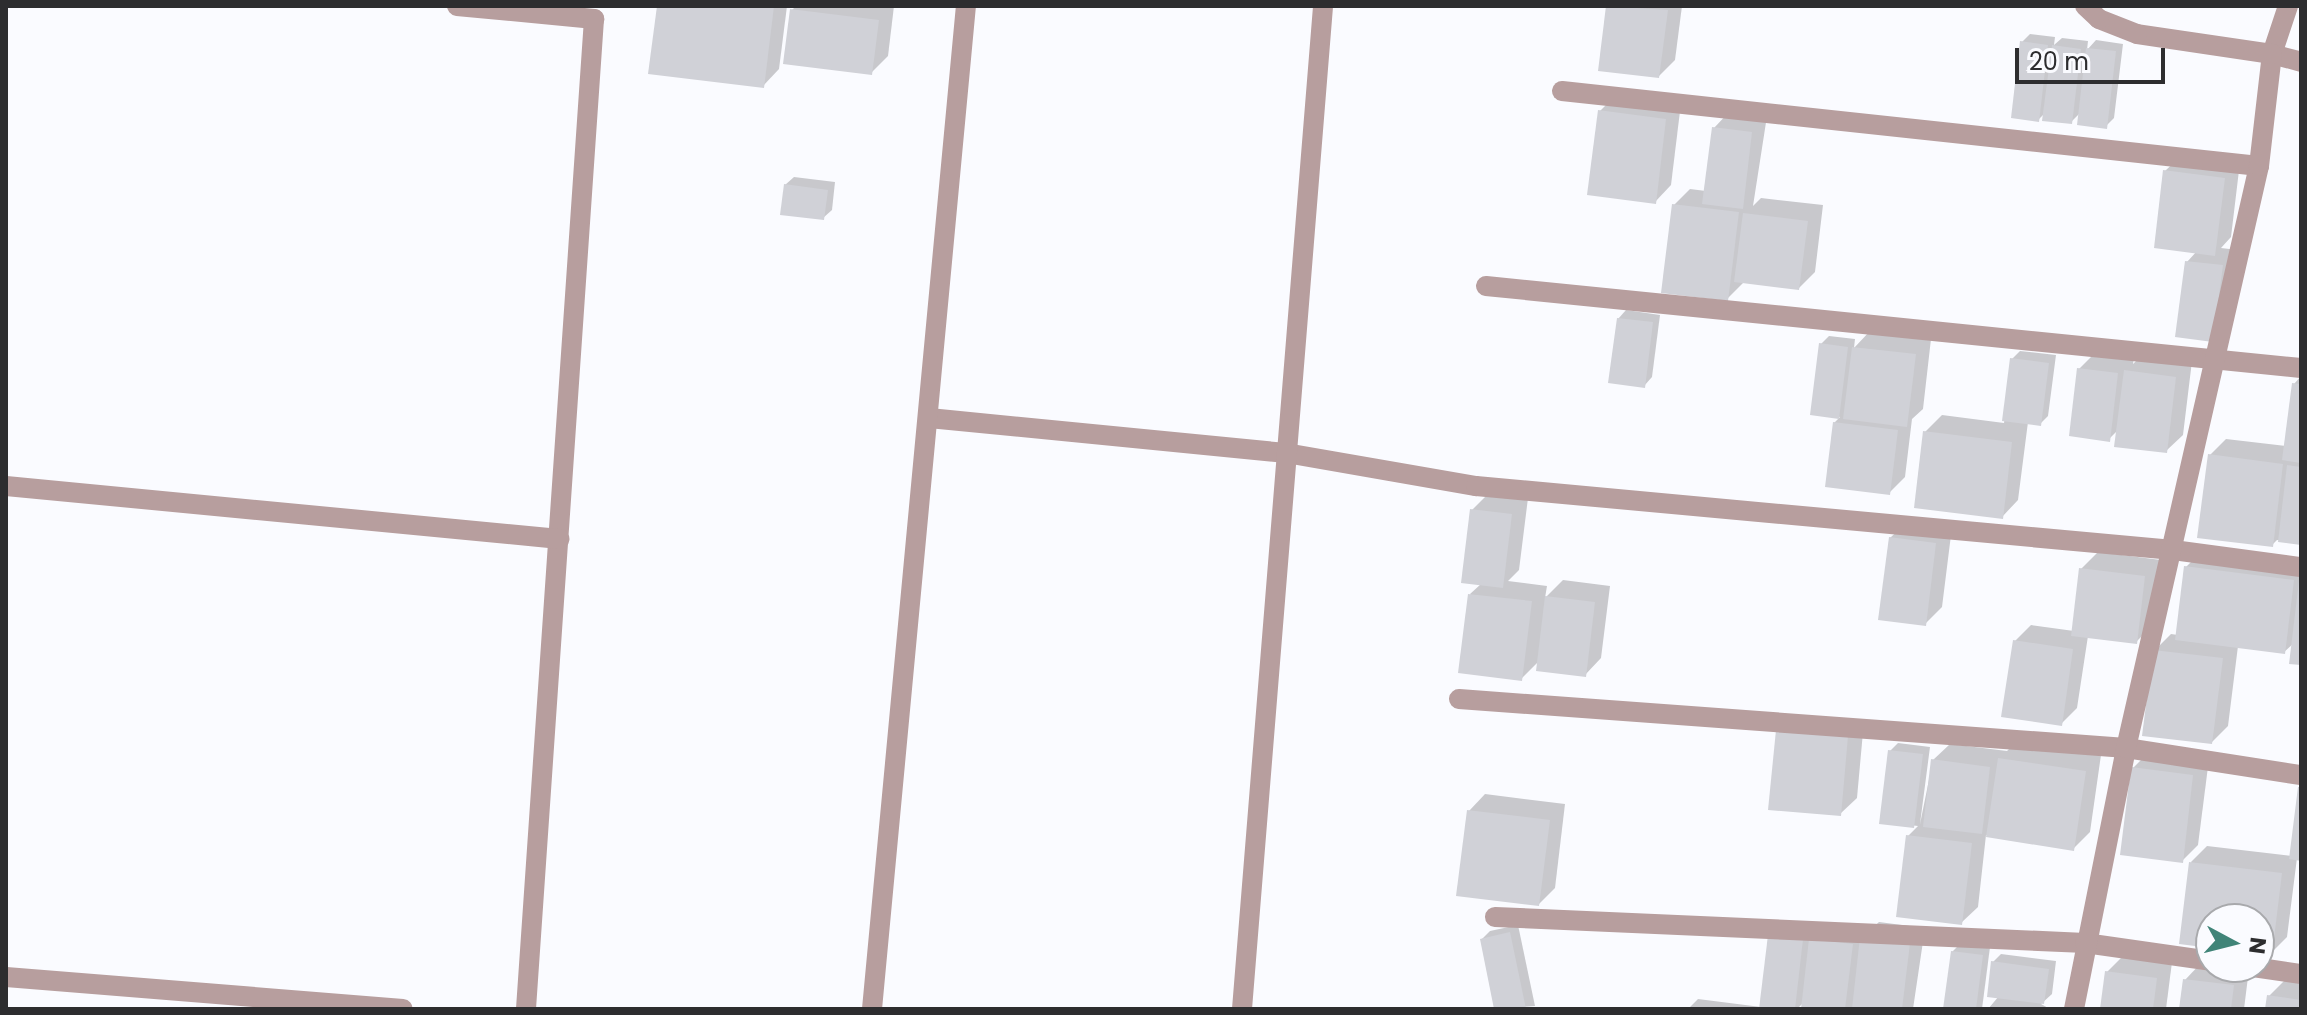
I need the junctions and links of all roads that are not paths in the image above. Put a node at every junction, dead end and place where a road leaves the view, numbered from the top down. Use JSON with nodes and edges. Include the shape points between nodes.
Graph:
{"nodes":[{"id":1,"x":457,"y":6,"type":"edge"},
{"id":2,"x":966,"y":6,"type":"edge"},
{"id":3,"x":1323,"y":6,"type":"edge"},
{"id":4,"x":2085,"y":6,"type":"edge"},
{"id":5,"x":2288,"y":6,"type":"edge"},
{"id":6,"x":2272,"y":54,"type":"junction"},
{"id":7,"x":2301,"y":62,"type":"edge"},
{"id":8,"x":1562,"y":91,"type":"dead end"},
{"id":9,"x":2259,"y":166,"type":"junction"},
{"id":10,"x":1486,"y":286,"type":"dead end"},
{"id":11,"x":2214,"y":356,"type":"junction"},
{"id":12,"x":2301,"y":368,"type":"edge"},
{"id":13,"x":929,"y":418,"type":"junction"},
{"id":14,"x":1286,"y":453,"type":"junction"},
{"id":15,"x":6,"y":486,"type":"edge"},
{"id":16,"x":559,"y":539,"type":"junction"},
{"id":17,"x":2173,"y":550,"type":"junction"},
{"id":18,"x":2301,"y":567,"type":"edge"},
{"id":19,"x":1459,"y":699,"type":"dead end"},
{"id":20,"x":2126,"y":748,"type":"junction"},
{"id":21,"x":2301,"y":775,"type":"edge"},
{"id":22,"x":1495,"y":917,"type":"dead end"},
{"id":23,"x":2085,"y":943,"type":"junction"},
{"id":24,"x":2195,"y":959,"type":"edge"},
{"id":25,"x":2275,"y":970,"type":"edge"},
{"id":26,"x":2301,"y":974,"type":"edge"},
{"id":27,"x":6,"y":977,"type":"edge"},
{"id":28,"x":403,"y":1009,"type":"edge"},
{"id":29,"x":526,"y":1009,"type":"edge"},
{"id":30,"x":872,"y":1009,"type":"edge"},
{"id":31,"x":1242,"y":1009,"type":"edge"},
{"id":32,"x":2074,"y":1009,"type":"edge"}],
"edges":[{"from":1,"to":16,"type":"street","via":[[594,19]]},
{"from":2,"to":13,"type":"street"},
{"from":3,"to":14,"type":"street"},
{"from":4,"to":6,"type":"street","via":[[2099,19],[2137,34]]},
{"from":5,"to":6,"type":"street"},
{"from":6,"to":7,"type":"street"},
{"from":6,"to":9,"type":"street"},
{"from":8,"to":9,"type":"street"},
{"from":9,"to":11,"type":"street"},
{"from":10,"to":11,"type":"street"},
{"from":11,"to":12,"type":"street"},
{"from":11,"to":17,"type":"street"},
{"from":13,"to":14,"type":"street"},
{"from":13,"to":30,"type":"street"},
{"from":14,"to":17,"type":"street","via":[[1476,486]]},
{"from":14,"to":31,"type":"street"},
{"from":15,"to":16,"type":"street"},
{"from":16,"to":29,"type":"street"},
{"from":17,"to":18,"type":"street"},
{"from":17,"to":20,"type":"street"},
{"from":19,"to":20,"type":"street"},
{"from":20,"to":21,"type":"street"},
{"from":20,"to":23,"type":"street"},
{"from":22,"to":23,"type":"street"},
{"from":23,"to":24,"type":"street"},
{"from":23,"to":32,"type":"street"},
{"from":25,"to":26,"type":"street"},
{"from":27,"to":28,"type":"street"}]}
